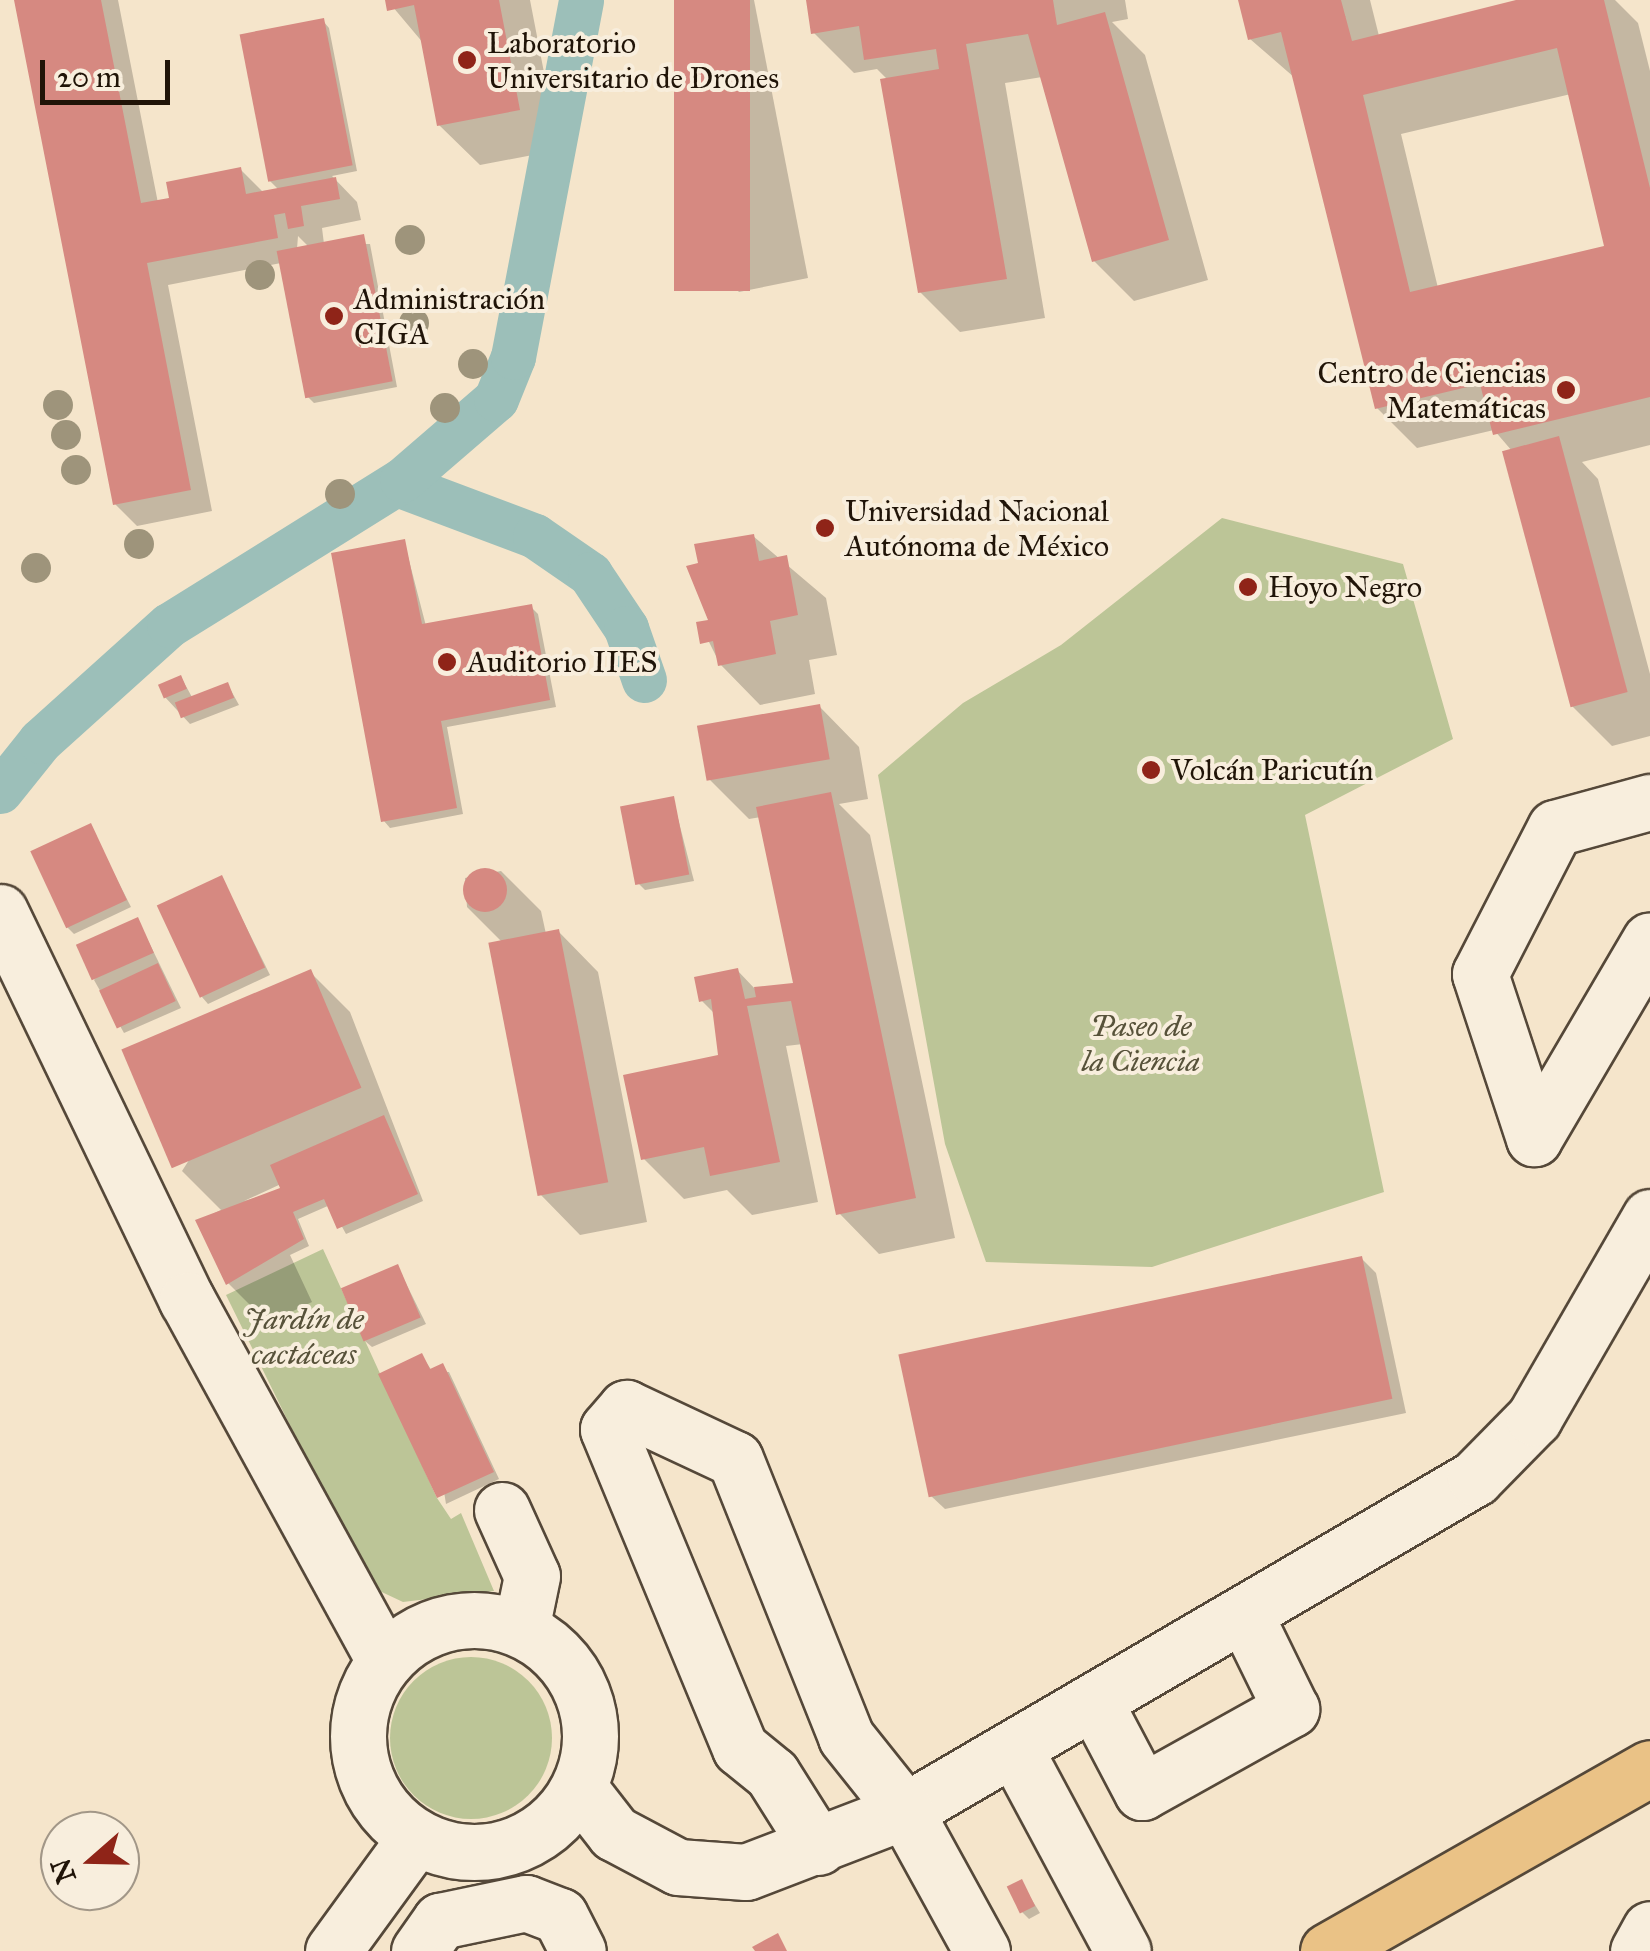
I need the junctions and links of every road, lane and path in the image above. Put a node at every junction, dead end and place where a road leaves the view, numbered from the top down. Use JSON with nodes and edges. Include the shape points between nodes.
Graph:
{"nodes":[{"id":1,"x":1650,"y":802,"type":"edge"},
{"id":2,"x":0,"y":912,"type":"edge"},
{"id":3,"x":1645,"y":962,"type":"edge"},
{"id":4,"x":1650,"y":1216,"type":"edge"},
{"id":5,"x":502,"y":1510,"type":"dead end"},
{"id":6,"x":1247,"y":1619,"type":"junction"},
{"id":7,"x":521,"y":1630,"type":"junction"},
{"id":8,"x":385,"y":1661,"type":"junction"},
{"id":9,"x":1094,"y":1701,"type":"junction"},
{"id":10,"x":846,"y":1737,"type":"junction"},
{"id":11,"x":1000,"y":1756,"type":"junction"},
{"id":12,"x":1650,"y":1768,"type":"edge"},
{"id":13,"x":772,"y":1774,"type":"junction"},
{"id":14,"x":579,"y":1788,"type":"junction"},
{"id":15,"x":918,"y":1803,"type":"junction"},
{"id":16,"x":818,"y":1847,"type":"junction"},
{"id":17,"x":407,"y":1849,"type":"junction"},
{"id":18,"x":1650,"y":1929,"type":"edge"},
{"id":19,"x":438,"y":1941,"type":"edge"},
{"id":20,"x":334,"y":1951,"type":"edge"},
{"id":21,"x":578,"y":1951,"type":"edge"},
{"id":22,"x":982,"y":1951,"type":"edge"},
{"id":23,"x":1017,"y":1951,"type":"edge"},
{"id":24,"x":1085,"y":1951,"type":"edge"},
{"id":25,"x":1123,"y":1951,"type":"edge"},
{"id":26,"x":1328,"y":1951,"type":"edge"},
{"id":27,"x":1638,"y":1951,"type":"edge"}],
"edges":[{"from":1,"to":3,"type":"street","via":[[1555,828],[1480,974],[1534,1138]]},
{"from":2,"to":8,"type":"street","via":[[136,1192]]},
{"from":4,"to":6,"type":"street","via":[[1534,1418],[1474,1478]]},
{"from":5,"to":7,"type":"street","via":[[532,1576]]},
{"from":6,"to":9,"type":"street"},
{"from":6,"to":9,"type":"street","via":[[1292,1708],[1142,1792]]},
{"from":7,"to":8,"type":"street","via":[[448,1622]]},
{"from":7,"to":14,"type":"street","via":[[576,1679],[589,1714]]},
{"from":8,"to":17,"type":"street","via":[[367,1690],[360,1756]]},
{"from":9,"to":11,"type":"street"},
{"from":10,"to":13,"type":"street"},
{"from":10,"to":13,"type":"street","via":[[735,1459],[626,1408],[608,1429],[740,1748]]},
{"from":10,"to":15,"type":"street"},
{"from":11,"to":15,"type":"street"},
{"from":11,"to":24,"type":"street"},
{"from":11,"to":25,"type":"street"},
{"from":12,"to":26,"type":"main road"},
{"from":13,"to":16,"type":"street"},
{"from":14,"to":16,"type":"street","via":[[614,1834],[678,1867],[746,1872]]},
{"from":14,"to":17,"type":"street","via":[[557,1820],[508,1847]]},
{"from":15,"to":16,"type":"street"},
{"from":15,"to":22,"type":"street"},
{"from":15,"to":23,"type":"street"},
{"from":17,"to":19,"type":"street"},
{"from":17,"to":20,"type":"street"},
{"from":18,"to":27,"type":"street"},
{"from":19,"to":21,"type":"street","via":[[526,1903],[560,1916]]}]}
